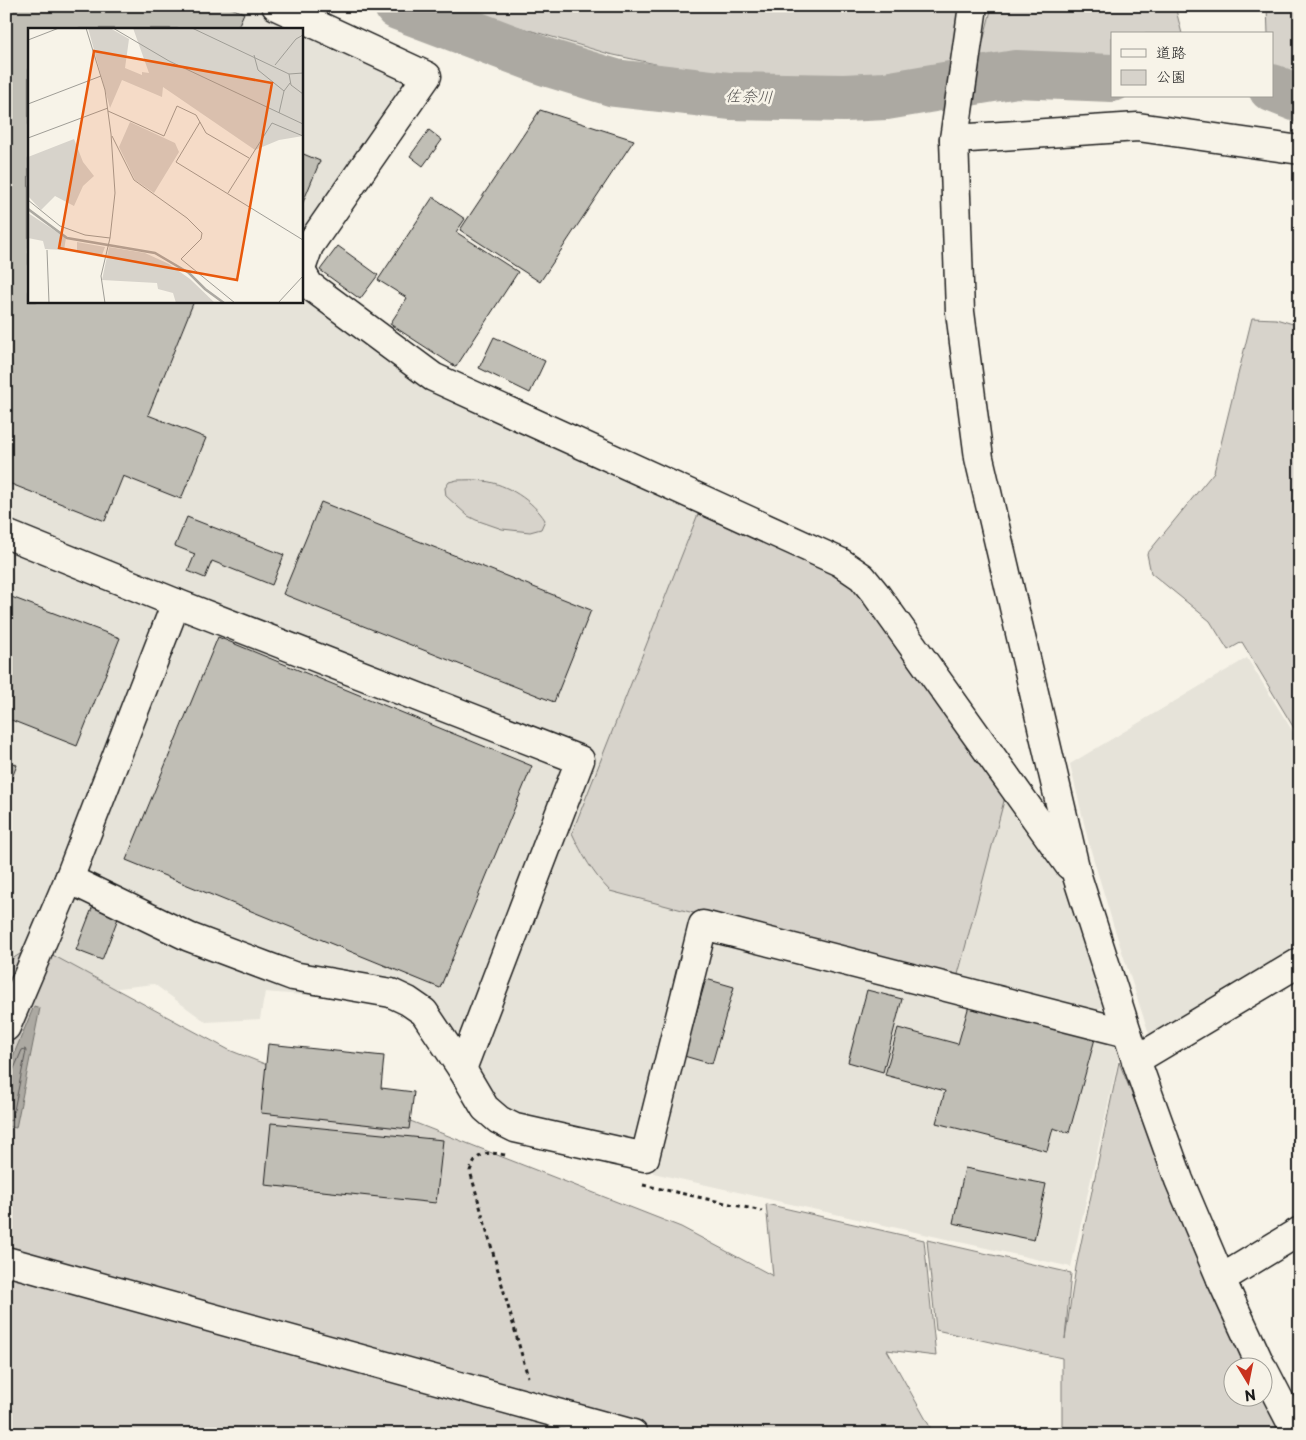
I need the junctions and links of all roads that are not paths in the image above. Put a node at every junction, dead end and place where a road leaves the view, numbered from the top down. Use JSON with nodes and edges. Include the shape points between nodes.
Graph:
{"nodes":[{"id":1,"x":276,"y":6,"type":"edge"},
{"id":2,"x":973,"y":6,"type":"edge"},
{"id":3,"x":954,"y":139,"type":"junction"},
{"id":4,"x":1300,"y":150,"type":"edge"},
{"id":5,"x":302,"y":267,"type":"edge"},
{"id":6,"x":302,"y":272,"type":"edge"},
{"id":7,"x":6,"y":534,"type":"edge"},
{"id":8,"x":176,"y":603,"type":"junction"},
{"id":9,"x":1077,"y":876,"type":"junction"},
{"id":10,"x":69,"y":878,"type":"junction"},
{"id":11,"x":1300,"y":962,"type":"edge"},
{"id":12,"x":6,"y":1027,"type":"edge"},
{"id":13,"x":1127,"y":1033,"type":"junction"},
{"id":14,"x":1136,"y":1060,"type":"junction"},
{"id":15,"x":462,"y":1069,"type":"junction"},
{"id":16,"x":1300,"y":1231,"type":"edge"},
{"id":17,"x":6,"y":1261,"type":"edge"},
{"id":18,"x":1221,"y":1279,"type":"junction"},
{"id":19,"x":1258,"y":1358,"type":"edge"},
{"id":20,"x":1274,"y":1391,"type":"edge"},
{"id":21,"x":633,"y":1434,"type":"edge"},
{"id":22,"x":1296,"y":1434,"type":"edge"}],
"edges":[{"from":1,"to":5,"type":"street","via":[[427,76],[309,246]]},
{"from":2,"to":3,"type":"street"},
{"from":3,"to":4,"type":"street","via":[[1138,127]]},
{"from":3,"to":9,"type":"street","via":[[960,312],[979,458]]},
{"from":6,"to":9,"type":"street","via":[[308,285],[433,377],[840,562],[862,577]]},
{"from":7,"to":8,"type":"street"},
{"from":8,"to":10,"type":"street"},
{"from":8,"to":15,"type":"street","via":[[580,760]]},
{"from":9,"to":13,"type":"street"},
{"from":10,"to":12,"type":"street"},
{"from":10,"to":15,"type":"street","via":[[189,937],[293,976],[391,993],[408,1001],[424,1012]]},
{"from":11,"to":14,"type":"street"},
{"from":13,"to":14,"type":"street"},
{"from":13,"to":15,"type":"street","via":[[703,925],[645,1157],[515,1128],[485,1108]]},
{"from":14,"to":18,"type":"street","via":[[1179,1180]]},
{"from":16,"to":18,"type":"street"},
{"from":17,"to":21,"type":"street"},
{"from":18,"to":19,"type":"street"},
{"from":20,"to":22,"type":"street"}]}
